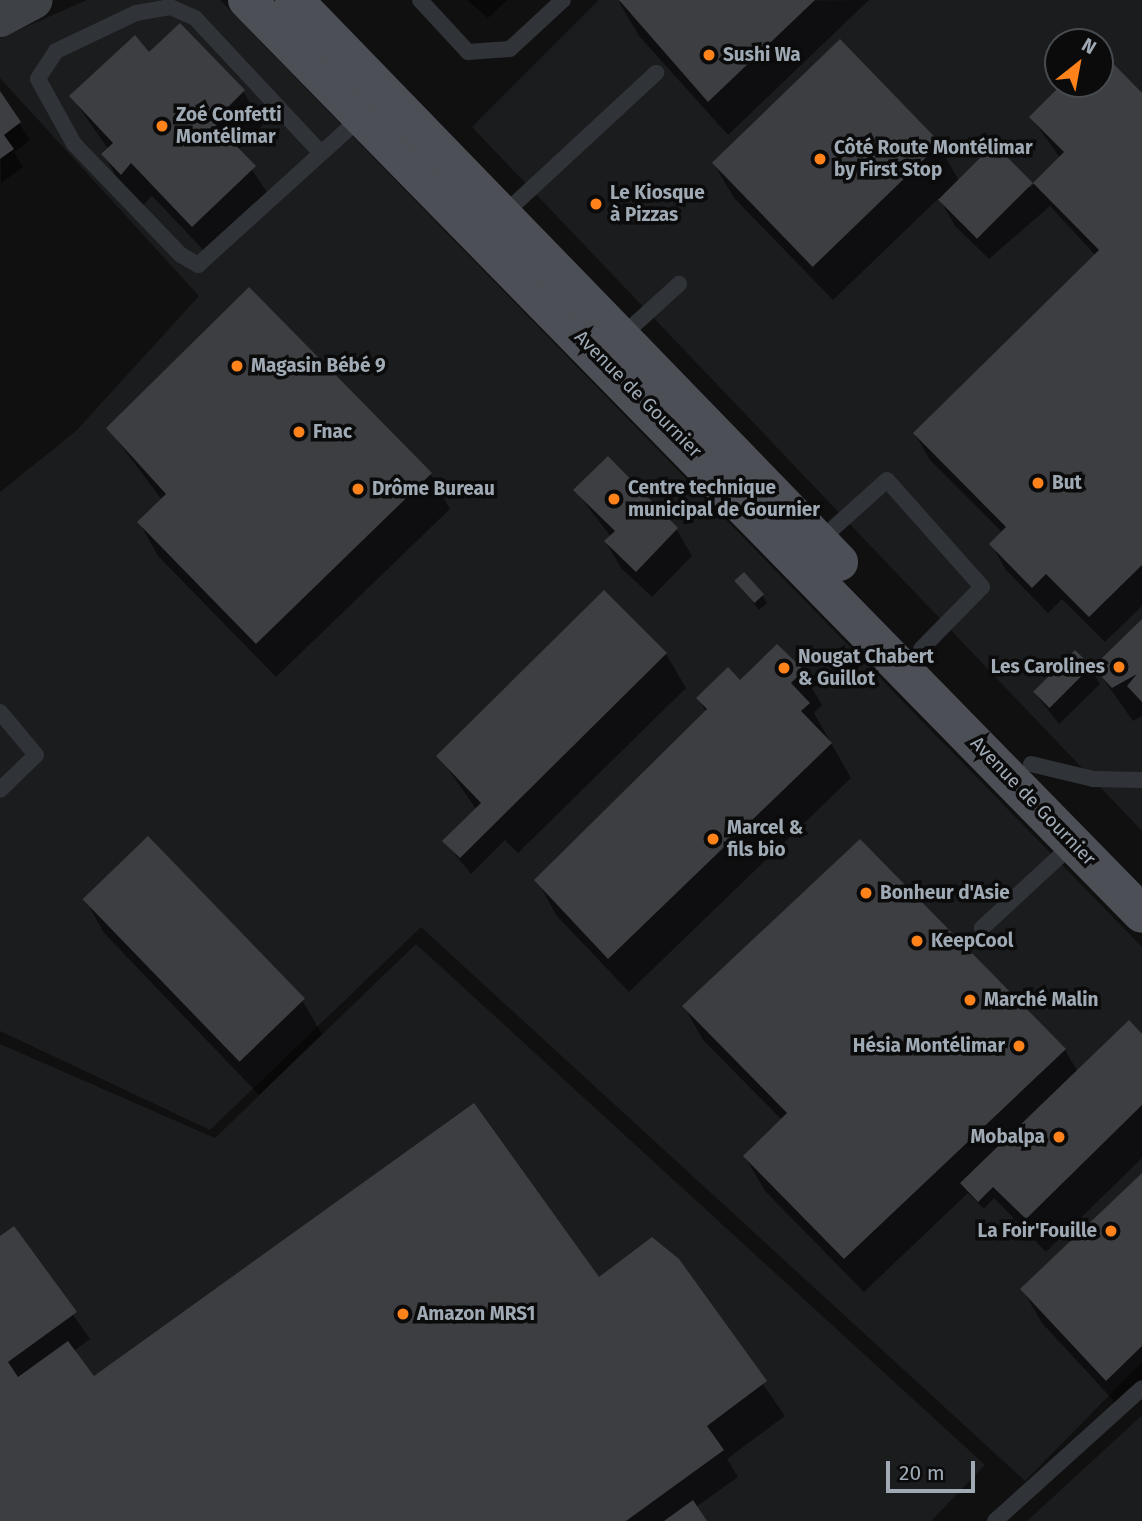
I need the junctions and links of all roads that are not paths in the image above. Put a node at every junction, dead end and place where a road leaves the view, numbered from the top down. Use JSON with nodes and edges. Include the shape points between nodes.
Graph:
{"nodes":[{"id":1,"x":34,"y":0,"type":"edge"},
{"id":2,"x":247,"y":0,"type":"edge"},
{"id":3,"x":294,"y":0,"type":"edge"},
{"id":4,"x":419,"y":0,"type":"edge"},
{"id":5,"x":562,"y":0,"type":"edge"},
{"id":6,"x":0,"y":19,"type":"edge"},
{"id":7,"x":656,"y":73,"type":"dead end"},
{"id":8,"x":361,"y":117,"type":"junction"},
{"id":9,"x":320,"y":152,"type":"junction"},
{"id":10,"x":506,"y":212,"type":"junction"},
{"id":11,"x":680,"y":285,"type":"dead end"},
{"id":12,"x":623,"y":335,"type":"junction"},
{"id":13,"x":819,"y":541,"type":"junction"},
{"id":14,"x":921,"y":649,"type":"junction"},
{"id":15,"x":0,"y":712,"type":"edge"},
{"id":16,"x":1031,"y":764,"type":"junction"},
{"id":17,"x":1142,"y":779,"type":"edge"},
{"id":18,"x":0,"y":790,"type":"edge"},
{"id":19,"x":1074,"y":843,"type":"junction"},
{"id":20,"x":1142,"y":876,"type":"edge"},
{"id":21,"x":1142,"y":914,"type":"edge"},
{"id":22,"x":982,"y":928,"type":"dead end"},
{"id":23,"x":1142,"y":1388,"type":"edge"},
{"id":24,"x":995,"y":1521,"type":"edge"}],
"edges":[{"from":1,"to":6,"type":"main road"},
{"from":2,"to":8,"type":"main road","name":"Avenue de Gournier"},
{"from":3,"to":10,"type":"main road","name":"Avenue de Gournier"},
{"from":4,"to":5,"type":"lane","via":[[468,52],[510,49]]},
{"from":7,"to":10,"type":"lane"},
{"from":8,"to":9,"type":"lane"},
{"from":8,"to":19,"type":"main road","name":"Avenue de Gournier"},
{"from":9,"to":9,"type":"lane","via":[[195,18],[170,7],[136,13],[56,51],[38,79],[74,144],[181,255],[198,265]]},
{"from":10,"to":12,"type":"main road","name":"Avenue de Gournier"},
{"from":11,"to":12,"type":"lane"},
{"from":12,"to":13,"type":"main road","name":"Avenue de Gournier"},
{"from":13,"to":14,"type":"main road","name":"Avenue de Gournier"},
{"from":13,"to":14,"type":"lane","via":[[887,480],[982,587]]},
{"from":14,"to":16,"type":"main road","name":"Avenue de Gournier"},
{"from":15,"to":18,"type":"lane","via":[[36,755]]},
{"from":16,"to":17,"type":"lane","via":[[1093,779]]},
{"from":16,"to":20,"type":"main road","name":"Avenue de Gournier"},
{"from":19,"to":21,"type":"main road","name":"Avenue de Gournier"},
{"from":19,"to":22,"type":"lane"},
{"from":23,"to":24,"type":"lane"}]}
